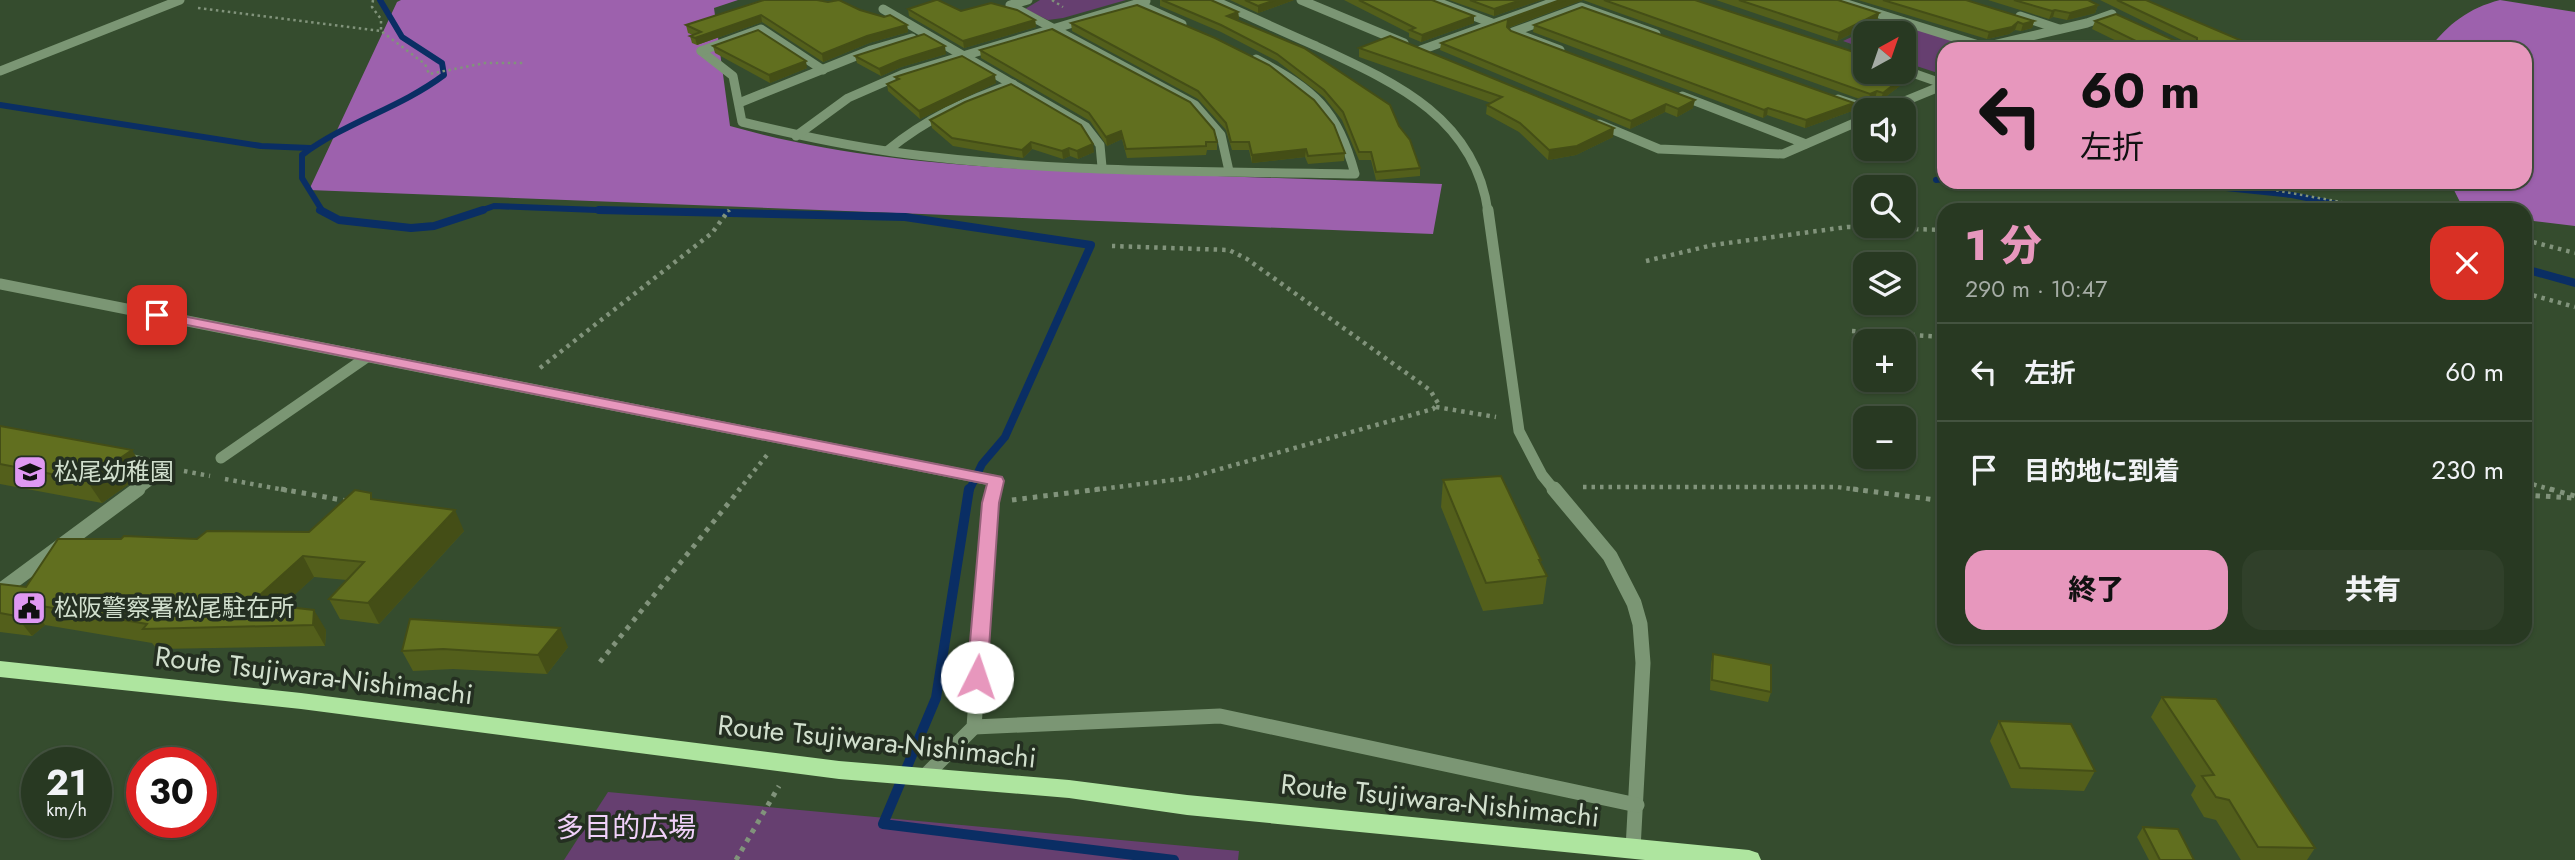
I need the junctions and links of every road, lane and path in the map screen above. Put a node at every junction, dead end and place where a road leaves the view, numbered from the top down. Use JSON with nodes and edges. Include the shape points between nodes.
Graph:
{"nodes":[{"id":1,"x":150,"y":0,"type":"edge"},
{"id":2,"x":373,"y":0,"type":"edge"},
{"id":3,"x":999,"y":0,"type":"edge"},
{"id":4,"x":1028,"y":0,"type":"edge"},
{"id":5,"x":1150,"y":0,"type":"edge"},
{"id":6,"x":1213,"y":0,"type":"edge"},
{"id":7,"x":1301,"y":0,"type":"edge"},
{"id":8,"x":1432,"y":0,"type":"edge"},
{"id":9,"x":1559,"y":0,"type":"edge"},
{"id":10,"x":1834,"y":0,"type":"edge"},
{"id":11,"x":176,"y":1,"type":"edge"},
{"id":12,"x":1138,"y":4,"type":"junction"},
{"id":13,"x":1010,"y":5,"type":"junction"},
{"id":14,"x":883,"y":9,"type":"dead end"},
{"id":15,"x":2103,"y":9,"type":"dead end"},
{"id":16,"x":2112,"y":14,"type":"junction"},
{"id":17,"x":2015,"y":15,"type":"edge"},
{"id":18,"x":2125,"y":20,"type":"edge"},
{"id":19,"x":1492,"y":23,"type":"junction"},
{"id":20,"x":1186,"y":26,"type":"edge"},
{"id":21,"x":1053,"y":28,"type":"junction"},
{"id":22,"x":2060,"y":29,"type":"junction"},
{"id":23,"x":381,"y":31,"type":"junction"},
{"id":24,"x":926,"y":34,"type":"junction"},
{"id":25,"x":1660,"y":35,"type":"edge"},
{"id":26,"x":1969,"y":42,"type":"edge"},
{"id":27,"x":2006,"y":42,"type":"edge"},
{"id":28,"x":1564,"y":51,"type":"edge"},
{"id":29,"x":963,"y":55,"type":"junction"},
{"id":30,"x":1247,"y":55,"type":"edge"},
{"id":31,"x":523,"y":63,"type":"dead end"},
{"id":32,"x":823,"y":69,"type":"junction"},
{"id":33,"x":0,"y":71,"type":"edge"},
{"id":34,"x":1916,"y":75,"type":"edge"},
{"id":35,"x":1937,"y":82,"type":"edge"},
{"id":36,"x":1013,"y":84,"type":"junction"},
{"id":37,"x":1937,"y":87,"type":"edge"},
{"id":38,"x":1666,"y":90,"type":"edge"},
{"id":39,"x":1832,"y":96,"type":"edge"},
{"id":40,"x":1912,"y":98,"type":"edge"},
{"id":41,"x":739,"y":103,"type":"junction"},
{"id":42,"x":1853,"y":104,"type":"edge"},
{"id":43,"x":1583,"y":117,"type":"edge"},
{"id":44,"x":1853,"y":124,"type":"edge"},
{"id":45,"x":796,"y":136,"type":"junction"},
{"id":46,"x":1806,"y":144,"type":"junction"},
{"id":47,"x":888,"y":150,"type":"junction"},
{"id":48,"x":1102,"y":167,"type":"junction"},
{"id":49,"x":1229,"y":170,"type":"junction"},
{"id":50,"x":2268,"y":189,"type":"edge"},
{"id":51,"x":2347,"y":203,"type":"edge"},
{"id":52,"x":730,"y":209,"type":"dead end"},
{"id":53,"x":1937,"y":230,"type":"edge"},
{"id":54,"x":2532,"y":242,"type":"edge"},
{"id":55,"x":1112,"y":246,"type":"dead end"},
{"id":56,"x":2575,"y":253,"type":"edge"},
{"id":57,"x":1646,"y":261,"type":"dead end"},
{"id":58,"x":0,"y":284,"type":"edge"},
{"id":59,"x":2532,"y":295,"type":"edge"},
{"id":60,"x":2575,"y":307,"type":"edge"},
{"id":61,"x":1852,"y":331,"type":"dead end"},
{"id":62,"x":1937,"y":337,"type":"edge"},
{"id":63,"x":366,"y":357,"type":"junction"},
{"id":64,"x":518,"y":386,"type":"junction"},
{"id":65,"x":1435,"y":407,"type":"junction"},
{"id":66,"x":1497,"y":417,"type":"dead end"},
{"id":67,"x":781,"y":438,"type":"junction"},
{"id":68,"x":115,"y":455,"type":"edge"},
{"id":69,"x":221,"y":458,"type":"dead end"},
{"id":70,"x":166,"y":468,"type":"junction"},
{"id":71,"x":996,"y":481,"type":"joint"},
{"id":72,"x":2532,"y":484,"type":"edge"},
{"id":73,"x":1578,"y":487,"type":"dead end"},
{"id":74,"x":2532,"y":495,"type":"edge"},
{"id":75,"x":2575,"y":497,"type":"edge"},
{"id":76,"x":1937,"y":499,"type":"edge"},
{"id":77,"x":353,"y":502,"type":"edge"},
{"id":78,"x":990,"y":503,"type":"junction"},
{"id":79,"x":0,"y":591,"type":"edge"},
{"id":80,"x":600,"y":662,"type":"dead end"},
{"id":81,"x":0,"y":669,"type":"edge"},
{"id":82,"x":974,"y":727,"type":"junction"},
{"id":83,"x":792,"y":764,"type":"junction"},
{"id":84,"x":922,"y":778,"type":"junction"},
{"id":85,"x":1637,"y":805,"type":"junction"},
{"id":86,"x":1633,"y":849,"type":"junction"},
{"id":87,"x":736,"y":860,"type":"edge"},
{"id":88,"x":1749,"y":860,"type":"edge"}],
"edges":[{"from":1,"to":11,"type":"street"},
{"from":2,"to":23,"type":"path"},
{"from":3,"to":13,"type":"street"},
{"from":4,"to":13,"type":"street"},
{"from":5,"to":12,"type":"street"},
{"from":6,"to":85,"type":"street","via":[[1400,87],[1446,123],[1476,163],[1485,188],[1518,431],[1542,475],[1610,556],[1640,624],[1643,663]]},
{"from":7,"to":19,"type":"street","via":[[1426,52]]},
{"from":8,"to":19,"type":"street"},
{"from":9,"to":19,"type":"street"},
{"from":10,"to":26,"type":"street"},
{"from":11,"to":23,"type":"path"},
{"from":11,"to":33,"type":"street"},
{"from":12,"to":20,"type":"street"},
{"from":12,"to":21,"type":"street"},
{"from":13,"to":21,"type":"street"},
{"from":14,"to":24,"type":"street"},
{"from":15,"to":16,"type":"street"},
{"from":16,"to":18,"type":"street"},
{"from":16,"to":22,"type":"street"},
{"from":17,"to":22,"type":"street"},
{"from":21,"to":29,"type":"street"},
{"from":21,"to":49,"type":"street","via":[[1195,105],[1221,135]]},
{"from":22,"to":27,"type":"street"},
{"from":23,"to":31,"type":"path","via":[[425,64],[429,74],[485,63]]},
{"from":24,"to":29,"type":"street"},
{"from":24,"to":32,"type":"street"},
{"from":25,"to":28,"type":"street","via":[[1581,7],[1513,32]]},
{"from":29,"to":36,"type":"street"},
{"from":29,"to":45,"type":"street","via":[[859,93]]},
{"from":30,"to":49,"type":"street","via":[[1291,79],[1328,112],[1343,134],[1355,174]]},
{"from":32,"to":41,"type":"street"},
{"from":32,"to":41,"type":"street","via":[[761,29],[701,51],[733,76]]},
{"from":34,"to":35,"type":"street"},
{"from":36,"to":47,"type":"street","via":[[937,113]]},
{"from":36,"to":48,"type":"street","via":[[1086,127],[1100,143]]},
{"from":37,"to":40,"type":"street"},
{"from":38,"to":46,"type":"street"},
{"from":39,"to":42,"type":"street"},
{"from":41,"to":45,"type":"street","via":[[742,122]]},
{"from":43,"to":46,"type":"street","via":[[1659,149],[1783,154]]},
{"from":44,"to":46,"type":"street"},
{"from":45,"to":47,"type":"street"},
{"from":47,"to":48,"type":"street","via":[[939,158]]},
{"from":48,"to":49,"type":"street"},
{"from":50,"to":51,"type":"path"},
{"from":52,"to":64,"type":"path","via":[[712,233]]},
{"from":53,"to":57,"type":"path","via":[[1847,227],[1713,245]]},
{"from":54,"to":56,"type":"path"},
{"from":55,"to":65,"type":"path","via":[[1229,250],[1430,390],[1438,403]]},
{"from":58,"to":63,"type":"street"},
{"from":59,"to":60,"type":"path"},
{"from":61,"to":62,"type":"path"},
{"from":63,"to":64,"type":"street"},
{"from":63,"to":69,"type":"street"},
{"from":64,"to":67,"type":"street"},
{"from":65,"to":66,"type":"path"},
{"from":65,"to":78,"type":"path","via":[[1188,478]]},
{"from":67,"to":71,"type":"street"},
{"from":67,"to":80,"type":"path"},
{"from":68,"to":70,"type":"street"},
{"from":70,"to":77,"type":"path"},
{"from":70,"to":79,"type":"street"},
{"from":71,"to":78,"type":"street"},
{"from":72,"to":75,"type":"path"},
{"from":73,"to":76,"type":"path","via":[[1837,488]]},
{"from":74,"to":75,"type":"path"},
{"from":78,"to":82,"type":"street"},
{"from":81,"to":83,"type":"main road","name":"Route Tsujiwara-Nishimachi","via":[[301,701]]},
{"from":82,"to":84,"type":"street"},
{"from":82,"to":85,"type":"street","via":[[1220,716]]},
{"from":83,"to":84,"type":"main road","name":"Route Tsujiwara-Nishimachi"},
{"from":83,"to":87,"type":"path"},
{"from":84,"to":86,"type":"main road","name":"Route Tsujiwara-Nishimachi","via":[[1069,789],[1186,805]]},
{"from":85,"to":86,"type":"street"},
{"from":86,"to":88,"type":"main road","name":"Route Tsujiwara-Nishimachi"}]}
